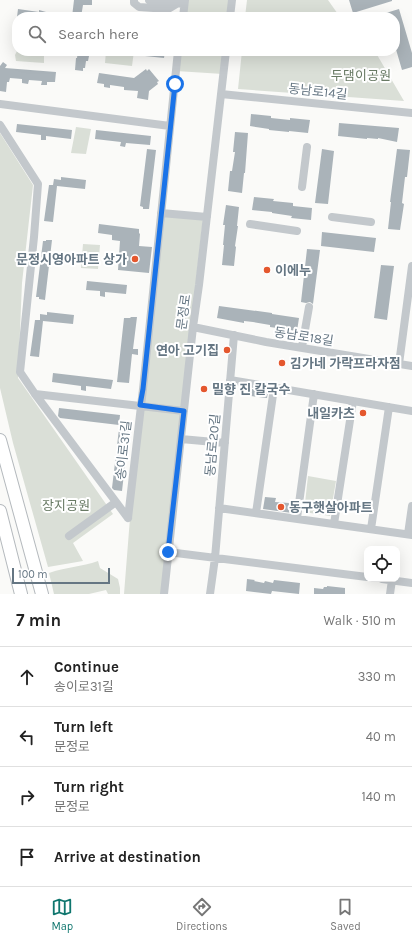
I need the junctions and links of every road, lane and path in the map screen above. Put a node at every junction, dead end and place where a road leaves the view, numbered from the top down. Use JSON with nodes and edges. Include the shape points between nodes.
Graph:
{"nodes":[{"id":1,"x":134,"y":0,"type":"edge"},
{"id":2,"x":150,"y":0,"type":"edge"},
{"id":3,"x":232,"y":0,"type":"edge"},
{"id":4,"x":180,"y":2,"type":"edge"},
{"id":5,"x":182,"y":12,"type":"edge"},
{"id":6,"x":231,"y":12,"type":"edge"},
{"id":7,"x":177,"y":56,"type":"edge"},
{"id":8,"x":225,"y":56,"type":"edge"},
{"id":9,"x":221,"y":94,"type":"junction"},
{"id":10,"x":0,"y":104,"type":"edge"},
{"id":11,"x":412,"y":113,"type":"edge"},
{"id":12,"x":0,"y":125,"type":"edge"},
{"id":13,"x":170,"y":126,"type":"junction"},
{"id":14,"x":307,"y":147,"type":"dead end"},
{"id":15,"x":302,"y":186,"type":"dead end"},
{"id":16,"x":161,"y":213,"type":"junction"},
{"id":17,"x":207,"y":217,"type":"junction"},
{"id":18,"x":332,"y":217,"type":"dead end"},
{"id":19,"x":371,"y":222,"type":"dead end"},
{"id":20,"x":250,"y":224,"type":"dead end"},
{"id":21,"x":297,"y":231,"type":"dead end"},
{"id":22,"x":412,"y":266,"type":"edge"},
{"id":23,"x":309,"y":307,"type":"dead end"},
{"id":24,"x":408,"y":320,"type":"edge"},
{"id":25,"x":193,"y":327,"type":"junction"},
{"id":26,"x":234,"y":335,"type":"junction"},
{"id":27,"x":302,"y":348,"type":"junction"},
{"id":28,"x":399,"y":364,"type":"junction"},
{"id":29,"x":412,"y":366,"type":"edge"},
{"id":30,"x":230,"y":380,"type":"junction"},
{"id":31,"x":274,"y":388,"type":"junction"},
{"id":32,"x":35,"y":394,"type":"junction"},
{"id":33,"x":314,"y":394,"type":"junction"},
{"id":34,"x":353,"y":401,"type":"junction"},
{"id":35,"x":140,"y":405,"type":"junction"},
{"id":36,"x":389,"y":407,"type":"junction"},
{"id":37,"x":184,"y":411,"type":"junction"},
{"id":38,"x":412,"y":411,"type":"edge"},
{"id":39,"x":181,"y":439,"type":"junction"},
{"id":40,"x":0,"y":440,"type":"edge"},
{"id":41,"x":225,"y":443,"type":"junction"},
{"id":42,"x":116,"y":502,"type":"junction"},
{"id":43,"x":412,"y":506,"type":"edge"},
{"id":44,"x":219,"y":508,"type":"junction"},
{"id":45,"x":0,"y":511,"type":"edge"},
{"id":46,"x":256,"y":513,"type":"junction"},
{"id":47,"x":298,"y":518,"type":"junction"},
{"id":48,"x":334,"y":524,"type":"junction"},
{"id":49,"x":371,"y":529,"type":"junction"},
{"id":50,"x":410,"y":534,"type":"edge"},
{"id":51,"x":69,"y":536,"type":"dead end"},
{"id":52,"x":168,"y":552,"type":"junction"},
{"id":53,"x":215,"y":558,"type":"junction"},
{"id":54,"x":364,"y":577,"type":"edge"},
{"id":55,"x":400,"y":581,"type":"edge"},
{"id":56,"x":392,"y":582,"type":"edge"},
{"id":57,"x":412,"y":583,"type":"edge"},
{"id":58,"x":22,"y":594,"type":"edge"},
{"id":59,"x":42,"y":594,"type":"edge"},
{"id":60,"x":164,"y":594,"type":"edge"},
{"id":61,"x":210,"y":594,"type":"edge"},
{"id":62,"x":390,"y":594,"type":"edge"}],
"edges":[{"from":1,"to":4,"type":"street","via":[[139,7],[168,9]]},
{"from":2,"to":4,"type":"street"},
{"from":3,"to":6,"type":"street"},
{"from":4,"to":5,"type":"street"},
{"from":7,"to":13,"type":"street","name":"송이로31길"},
{"from":8,"to":9,"type":"street","name":"문정로"},
{"from":9,"to":11,"type":"street","name":"동남로14길"},
{"from":9,"to":17,"type":"street","name":"문정로"},
{"from":10,"to":13,"type":"street"},
{"from":12,"to":32,"type":"street","via":[[38,184],[20,372]]},
{"from":13,"to":16,"type":"street","name":"송이로31길"},
{"from":14,"to":15,"type":"street"},
{"from":16,"to":17,"type":"street"},
{"from":16,"to":35,"type":"street","name":"송이로31길"},
{"from":17,"to":25,"type":"street","name":"문정로"},
{"from":18,"to":19,"type":"street"},
{"from":20,"to":21,"type":"street"},
{"from":22,"to":24,"type":"street"},
{"from":23,"to":27,"type":"street"},
{"from":24,"to":28,"type":"street"},
{"from":25,"to":26,"type":"street","name":"동남로18길"},
{"from":25,"to":37,"type":"street","name":"문정로"},
{"from":26,"to":27,"type":"street","name":"동남로18길"},
{"from":26,"to":30,"type":"street","name":"동남로20길"},
{"from":27,"to":28,"type":"street","name":"동남로18길"},
{"from":28,"to":29,"type":"street","name":"동남로18길"},
{"from":30,"to":31,"type":"street"},
{"from":30,"to":41,"type":"street","name":"동남로20길"},
{"from":31,"to":33,"type":"street"},
{"from":31,"to":46,"type":"street"},
{"from":32,"to":35,"type":"street"},
{"from":32,"to":42,"type":"street"},
{"from":33,"to":34,"type":"street"},
{"from":33,"to":47,"type":"street"},
{"from":34,"to":36,"type":"street"},
{"from":34,"to":48,"type":"street"},
{"from":35,"to":37,"type":"street"},
{"from":35,"to":42,"type":"street","name":"송이로31길","via":[[128,518]]},
{"from":36,"to":38,"type":"street"},
{"from":36,"to":49,"type":"street"},
{"from":37,"to":39,"type":"street","name":"문정로"},
{"from":39,"to":41,"type":"street"},
{"from":39,"to":52,"type":"street","name":"문정로"},
{"from":40,"to":59,"type":"highway"},
{"from":41,"to":44,"type":"street","name":"동남로20길"},
{"from":42,"to":51,"type":"street"},
{"from":43,"to":50,"type":"street"},
{"from":44,"to":46,"type":"street"},
{"from":44,"to":53,"type":"street","name":"동남로20길"},
{"from":45,"to":58,"type":"highway"},
{"from":46,"to":47,"type":"street"},
{"from":47,"to":48,"type":"street"},
{"from":48,"to":49,"type":"street"},
{"from":49,"to":50,"type":"street"},
{"from":52,"to":53,"type":"street"},
{"from":52,"to":60,"type":"street","name":"문정로"},
{"from":53,"to":54,"type":"street"},
{"from":53,"to":61,"type":"street","name":"동남로20길"},
{"from":55,"to":57,"type":"street"},
{"from":56,"to":62,"type":"street"}]}
